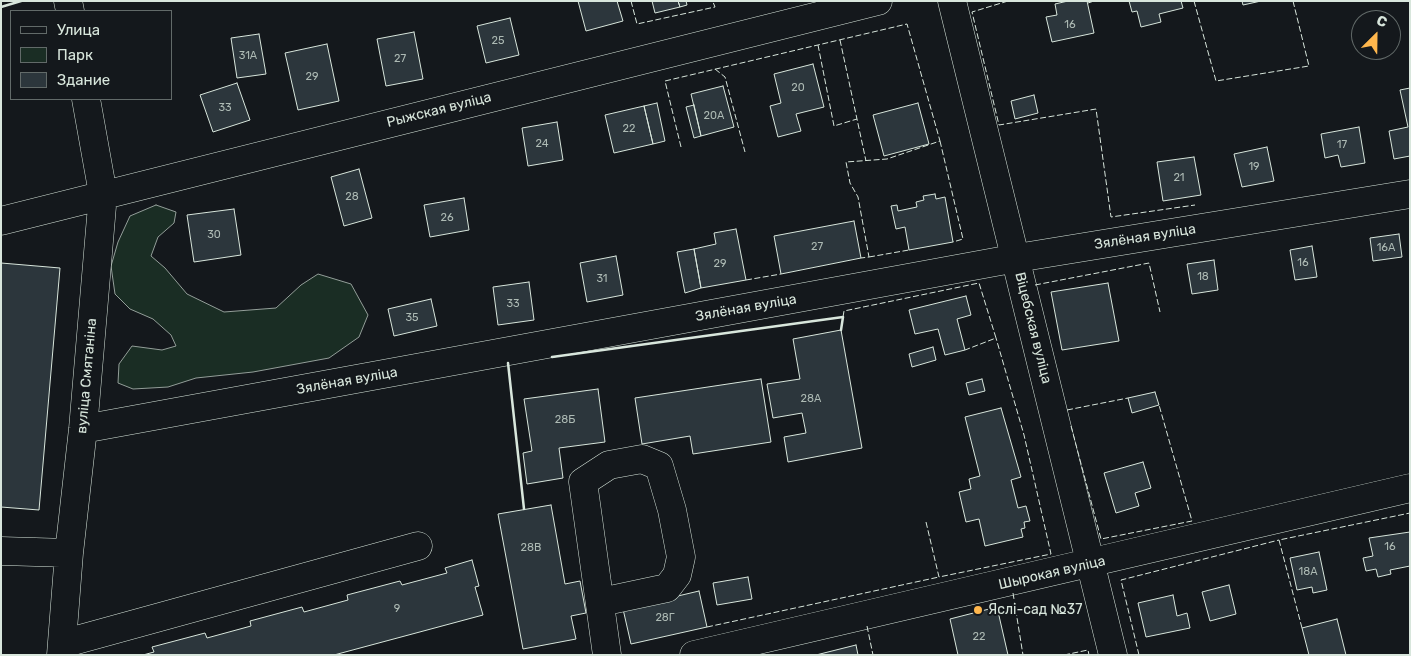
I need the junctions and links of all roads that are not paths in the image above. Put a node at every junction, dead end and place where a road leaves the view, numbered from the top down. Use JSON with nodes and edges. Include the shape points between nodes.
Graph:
{"nodes":[{"id":1,"x":878,"y":1,"type":"edge"},
{"id":2,"x":952,"y":1,"type":"edge"},
{"id":3,"x":86,"y":100,"type":"edge"},
{"id":4,"x":103,"y":194,"type":"junction"},
{"id":5,"x":1410,"y":194,"type":"edge"},
{"id":6,"x":1,"y":221,"type":"edge"},
{"id":7,"x":1016,"y":258,"type":"junction"},
{"id":8,"x":83,"y":429,"type":"junction"},
{"id":9,"x":1410,"y":488,"type":"edge"},
{"id":10,"x":418,"y":546,"type":"dead end"},
{"id":11,"x":1,"y":551,"type":"edge"},
{"id":12,"x":69,"y":553,"type":"junction"},
{"id":13,"x":1090,"y":564,"type":"junction"},
{"id":14,"x":602,"y":602,"type":"junction"},
{"id":15,"x":61,"y":649,"type":"edge"},
{"id":16,"x":607,"y":655,"type":"edge"},
{"id":17,"x":694,"y":655,"type":"edge"},
{"id":18,"x":1113,"y":655,"type":"edge"}],
"edges":[{"from":1,"to":4,"type":"street","name":"Рыжская вуліца"},
{"from":2,"to":7,"type":"street","name":"Віцебская вуліца"},
{"from":3,"to":4,"type":"street","name":"вуліца Смятаніна"},
{"from":4,"to":6,"type":"street","name":"Рыжская вуліца"},
{"from":4,"to":8,"type":"street","name":"вуліца Смятаніна"},
{"from":5,"to":7,"type":"street","name":"Зялёная вуліца"},
{"from":7,"to":8,"type":"street","name":"Зялёная вуліца"},
{"from":7,"to":13,"type":"street","name":"Віцебская вуліца"},
{"from":8,"to":12,"type":"street","name":"вуліца Смятаніна"},
{"from":9,"to":13,"type":"street","name":"Шырокая вуліца"},
{"from":10,"to":15,"type":"street"},
{"from":11,"to":12,"type":"street"},
{"from":12,"to":15,"type":"street","name":"вуліца Смятаніна"},
{"from":13,"to":17,"type":"street","name":"Шырокая вуліца"},
{"from":13,"to":18,"type":"street","name":"Віцебская вуліца"},
{"from":14,"to":14,"type":"street","via":[[583,482],[609,465],[642,459],[659,466],[681,557],[677,575],[667,588]]},
{"from":14,"to":16,"type":"street"}]}
